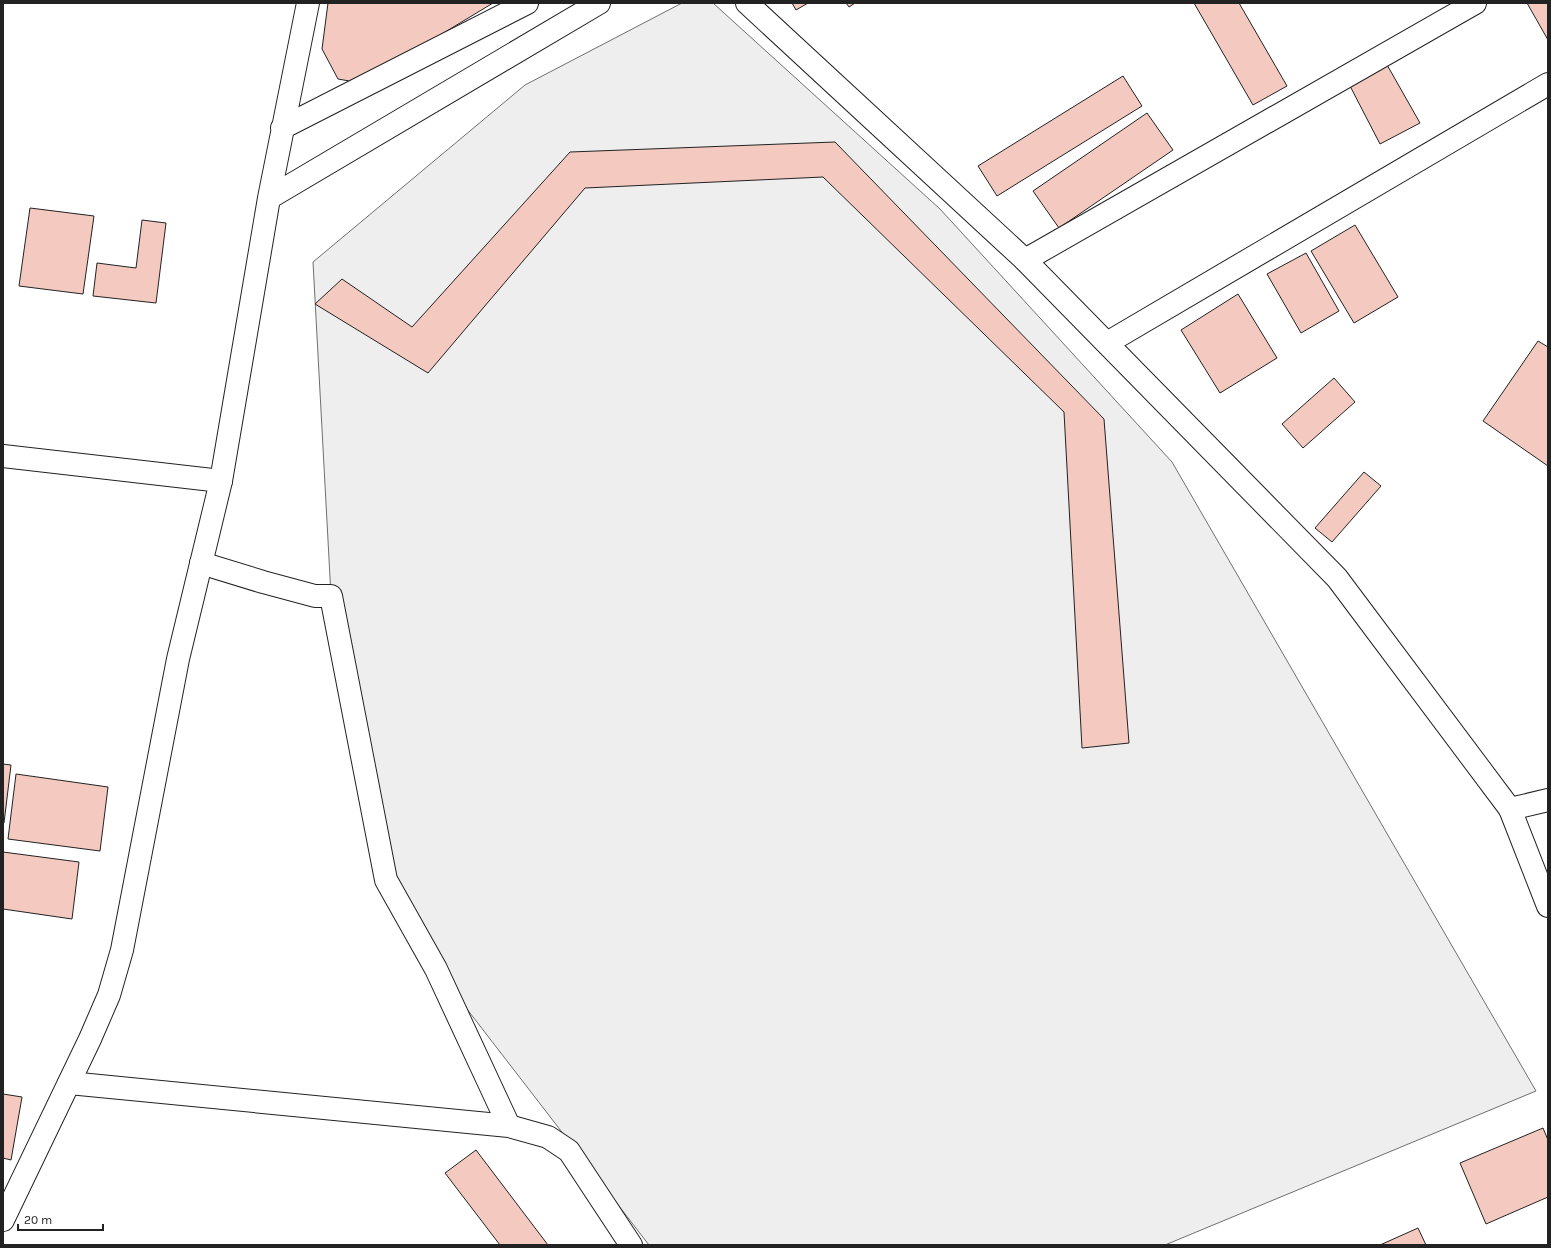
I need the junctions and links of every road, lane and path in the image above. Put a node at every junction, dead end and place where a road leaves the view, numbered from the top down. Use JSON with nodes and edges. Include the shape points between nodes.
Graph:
{"nodes":[{"id":1,"x":308,"y":3,"type":"edge"},
{"id":2,"x":527,"y":3,"type":"edge"},
{"id":3,"x":600,"y":3,"type":"edge"},
{"id":4,"x":747,"y":3,"type":"edge"},
{"id":5,"x":1475,"y":3,"type":"edge"},
{"id":6,"x":1548,"y":84,"type":"edge"},
{"id":7,"x":282,"y":128,"type":"junction"},
{"id":8,"x":269,"y":198,"type":"junction"},
{"id":9,"x":1025,"y":260,"type":"junction"},
{"id":10,"x":1107,"y":343,"type":"junction"},
{"id":11,"x":3,"y":456,"type":"edge"},
{"id":12,"x":221,"y":481,"type":"junction"},
{"id":13,"x":201,"y":563,"type":"junction"},
{"id":14,"x":1548,"y":800,"type":"edge"},
{"id":15,"x":1510,"y":809,"type":"junction"},
{"id":16,"x":1548,"y":906,"type":"edge"},
{"id":17,"x":69,"y":1083,"type":"junction"},
{"id":18,"x":509,"y":1126,"type":"junction"},
{"id":19,"x":3,"y":1220,"type":"edge"},
{"id":20,"x":631,"y":1245,"type":"edge"}],
"edges":[{"from":1,"to":7,"type":"street"},
{"from":2,"to":7,"type":"street"},
{"from":3,"to":8,"type":"street"},
{"from":4,"to":9,"type":"street"},
{"from":5,"to":9,"type":"street"},
{"from":6,"to":10,"type":"street"},
{"from":7,"to":8,"type":"street"},
{"from":8,"to":12,"type":"street"},
{"from":9,"to":10,"type":"street"},
{"from":10,"to":15,"type":"street","via":[[1337,578]]},
{"from":11,"to":12,"type":"street"},
{"from":12,"to":13,"type":"street"},
{"from":13,"to":17,"type":"street","via":[[178,659],[122,950],[109,995]]},
{"from":13,"to":18,"type":"street","via":[[315,596],[331,596],[386,880],[436,969]]},
{"from":14,"to":15,"type":"street"},
{"from":15,"to":16,"type":"street"},
{"from":17,"to":18,"type":"street"},
{"from":17,"to":19,"type":"street"},
{"from":18,"to":20,"type":"street","via":[[548,1137],[569,1151]]}]}
